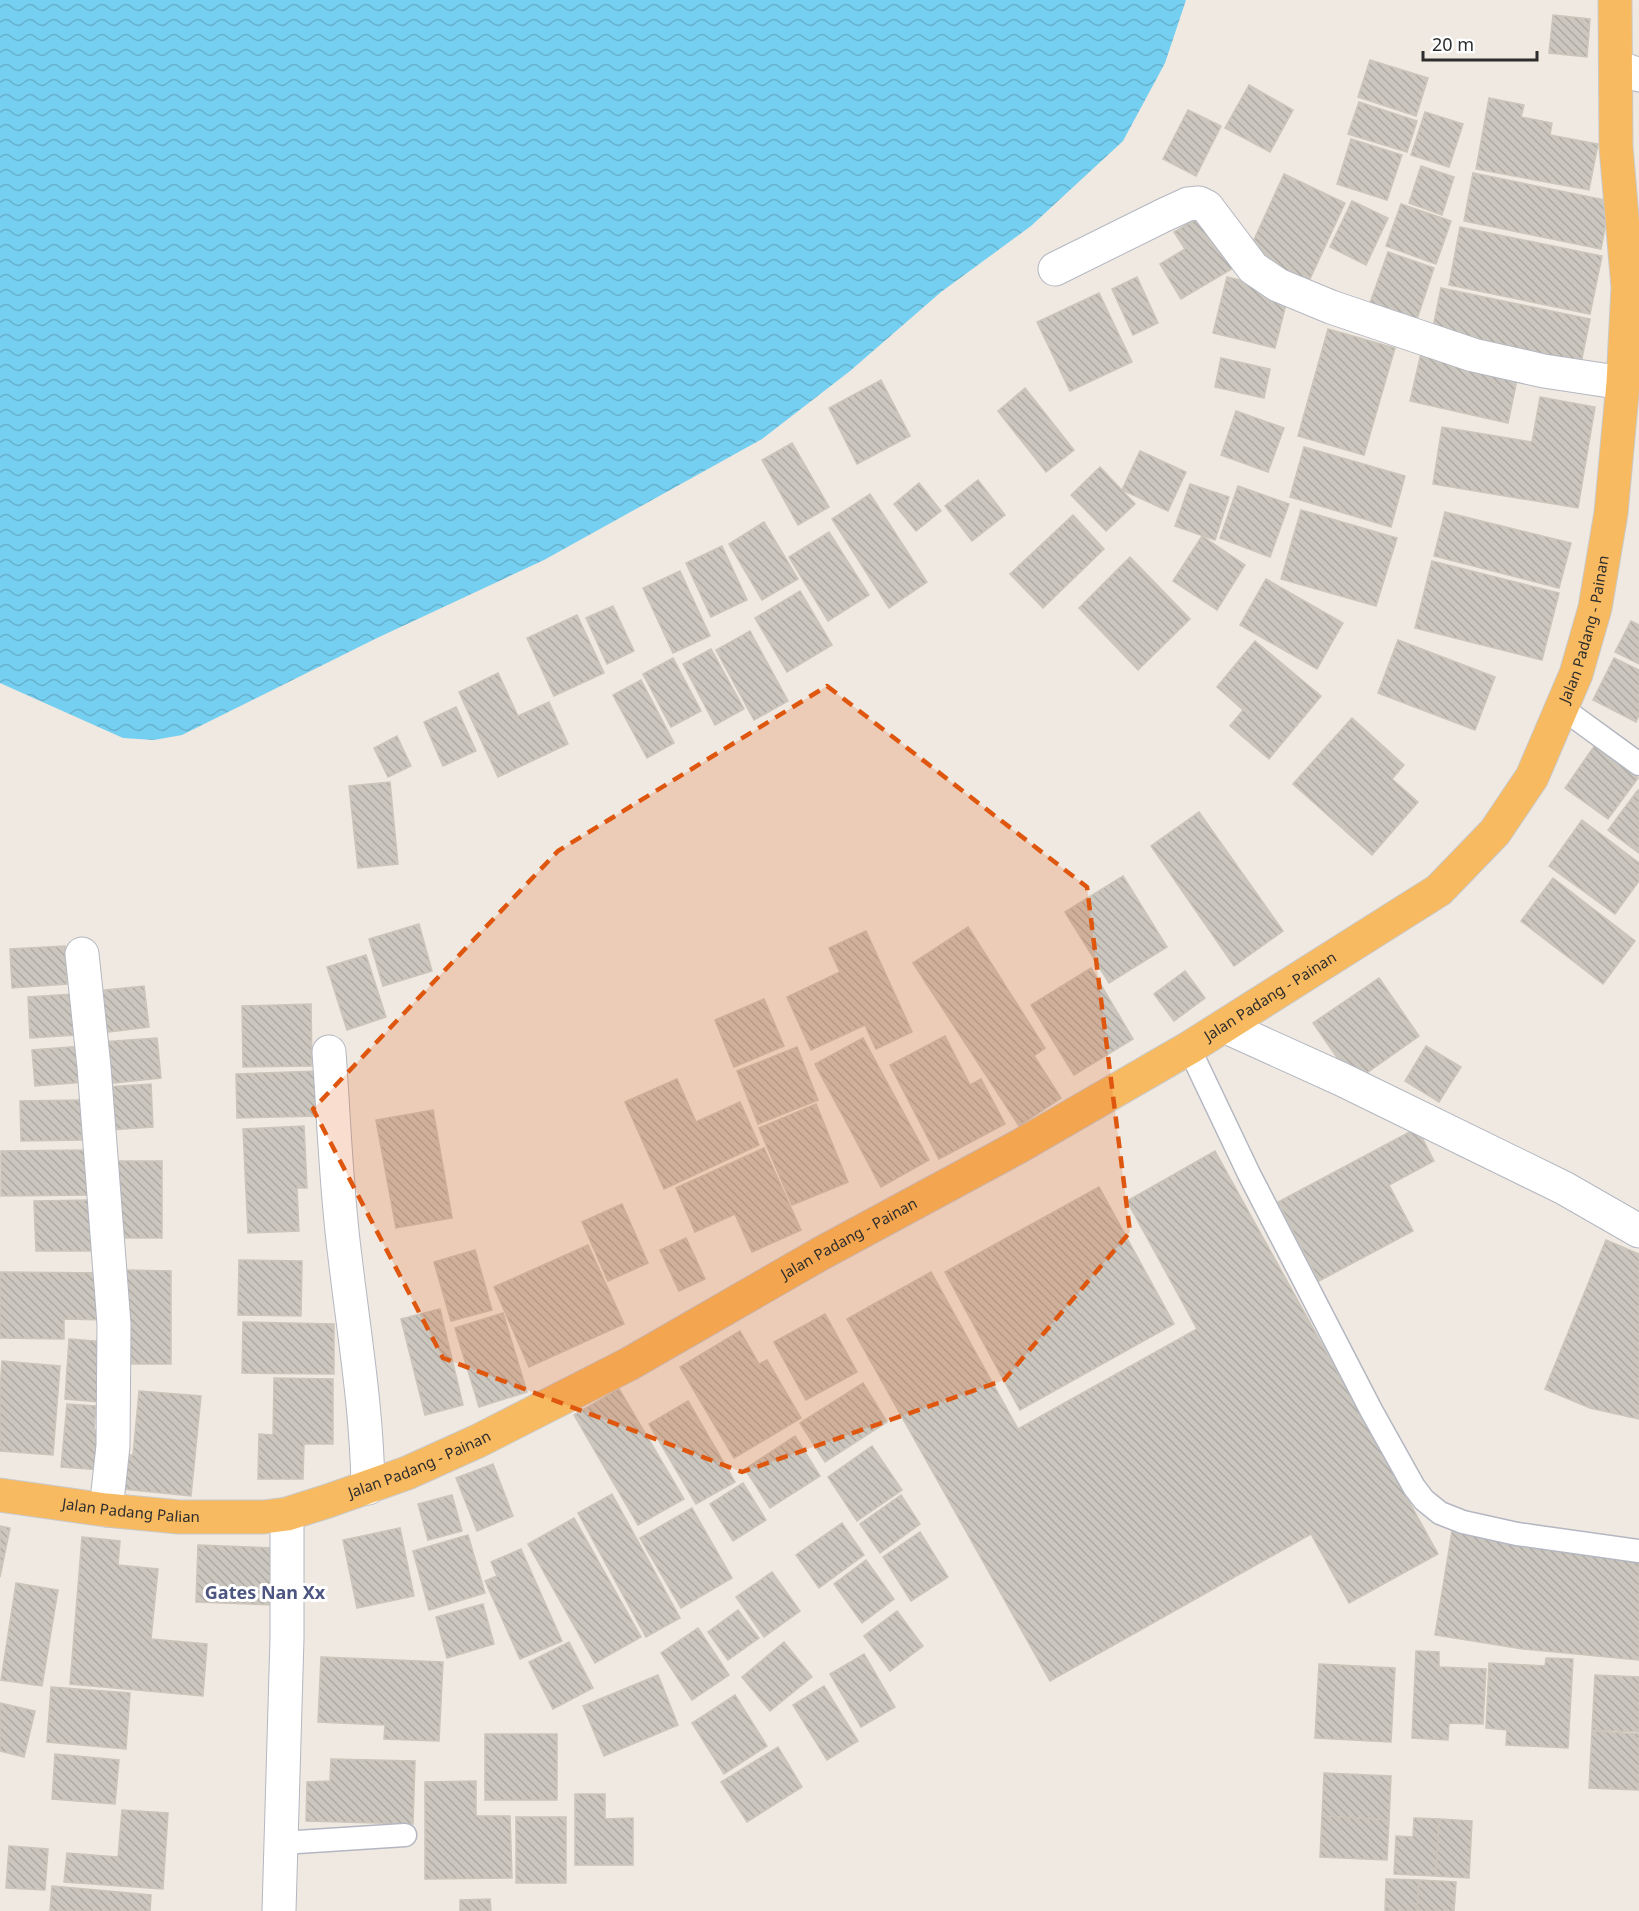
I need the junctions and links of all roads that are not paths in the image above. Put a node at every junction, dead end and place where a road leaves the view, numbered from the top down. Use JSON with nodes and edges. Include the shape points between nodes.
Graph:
{"nodes":[{"id":1,"x":1615,"y":0,"type":"edge"},
{"id":2,"x":1624,"y":76,"type":"edge"},
{"id":3,"x":1055,"y":269,"type":"dead end"},
{"id":4,"x":1623,"y":383,"type":"junction"},
{"id":5,"x":1562,"y":708,"type":"junction"},
{"id":6,"x":1639,"y":764,"type":"edge"},
{"id":7,"x":82,"y":954,"type":"dead end"},
{"id":8,"x":1224,"y":1026,"type":"junction"},
{"id":9,"x":1189,"y":1048,"type":"junction"},
{"id":10,"x":329,"y":1052,"type":"dead end"},
{"id":11,"x":1639,"y":1232,"type":"edge"},
{"id":12,"x":368,"y":1488,"type":"junction"},
{"id":13,"x":0,"y":1495,"type":"edge"},
{"id":14,"x":106,"y":1510,"type":"junction"},
{"id":15,"x":275,"y":1516,"type":"junction"},
{"id":16,"x":1639,"y":1551,"type":"edge"},
{"id":17,"x":405,"y":1836,"type":"dead end"},
{"id":18,"x":282,"y":1843,"type":"junction"},
{"id":19,"x":279,"y":1911,"type":"edge"}],
"edges":[{"from":1,"to":2,"type":"highway","name":"Jalan Padang - Painan"},
{"from":2,"to":4,"type":"highway","name":"Jalan Padang - Painan","via":[[1616,147],[1628,286]]},
{"from":3,"to":4,"type":"street","via":[[1188,204],[1199,203],[1207,207],[1253,268],[1278,285],[1473,355]]},
{"from":4,"to":5,"type":"highway","name":"Jalan Padang - Painan","via":[[1611,513],[1595,608]]},
{"from":5,"to":6,"type":"lane"},
{"from":5,"to":8,"type":"highway","name":"Jalan Padang - Painan","via":[[1533,777],[1495,832],[1439,890]]},
{"from":7,"to":14,"type":"street","via":[[114,1324],[113,1446]]},
{"from":8,"to":9,"type":"highway","name":"Jalan Padang - Painan"},
{"from":8,"to":11,"type":"street","via":[[1564,1188]]},
{"from":9,"to":12,"type":"highway","name":"Jalan Padang - Painan","via":[[629,1364],[478,1441]]},
{"from":9,"to":16,"type":"lane","via":[[1371,1410],[1424,1500],[1440,1513],[1462,1522]]},
{"from":10,"to":12,"type":"street","via":[[344,1255],[368,1449]]},
{"from":12,"to":15,"type":"highway","name":"Jalan Padang - Painan"},
{"from":13,"to":14,"type":"highway","name":"Jalan Padang Palian"},
{"from":14,"to":15,"type":"highway","name":"Jalan Padang Palian","via":[[179,1517]]},
{"from":15,"to":18,"type":"street","via":[[287,1638]]},
{"from":17,"to":18,"type":"lane"},
{"from":18,"to":19,"type":"street"}]}
